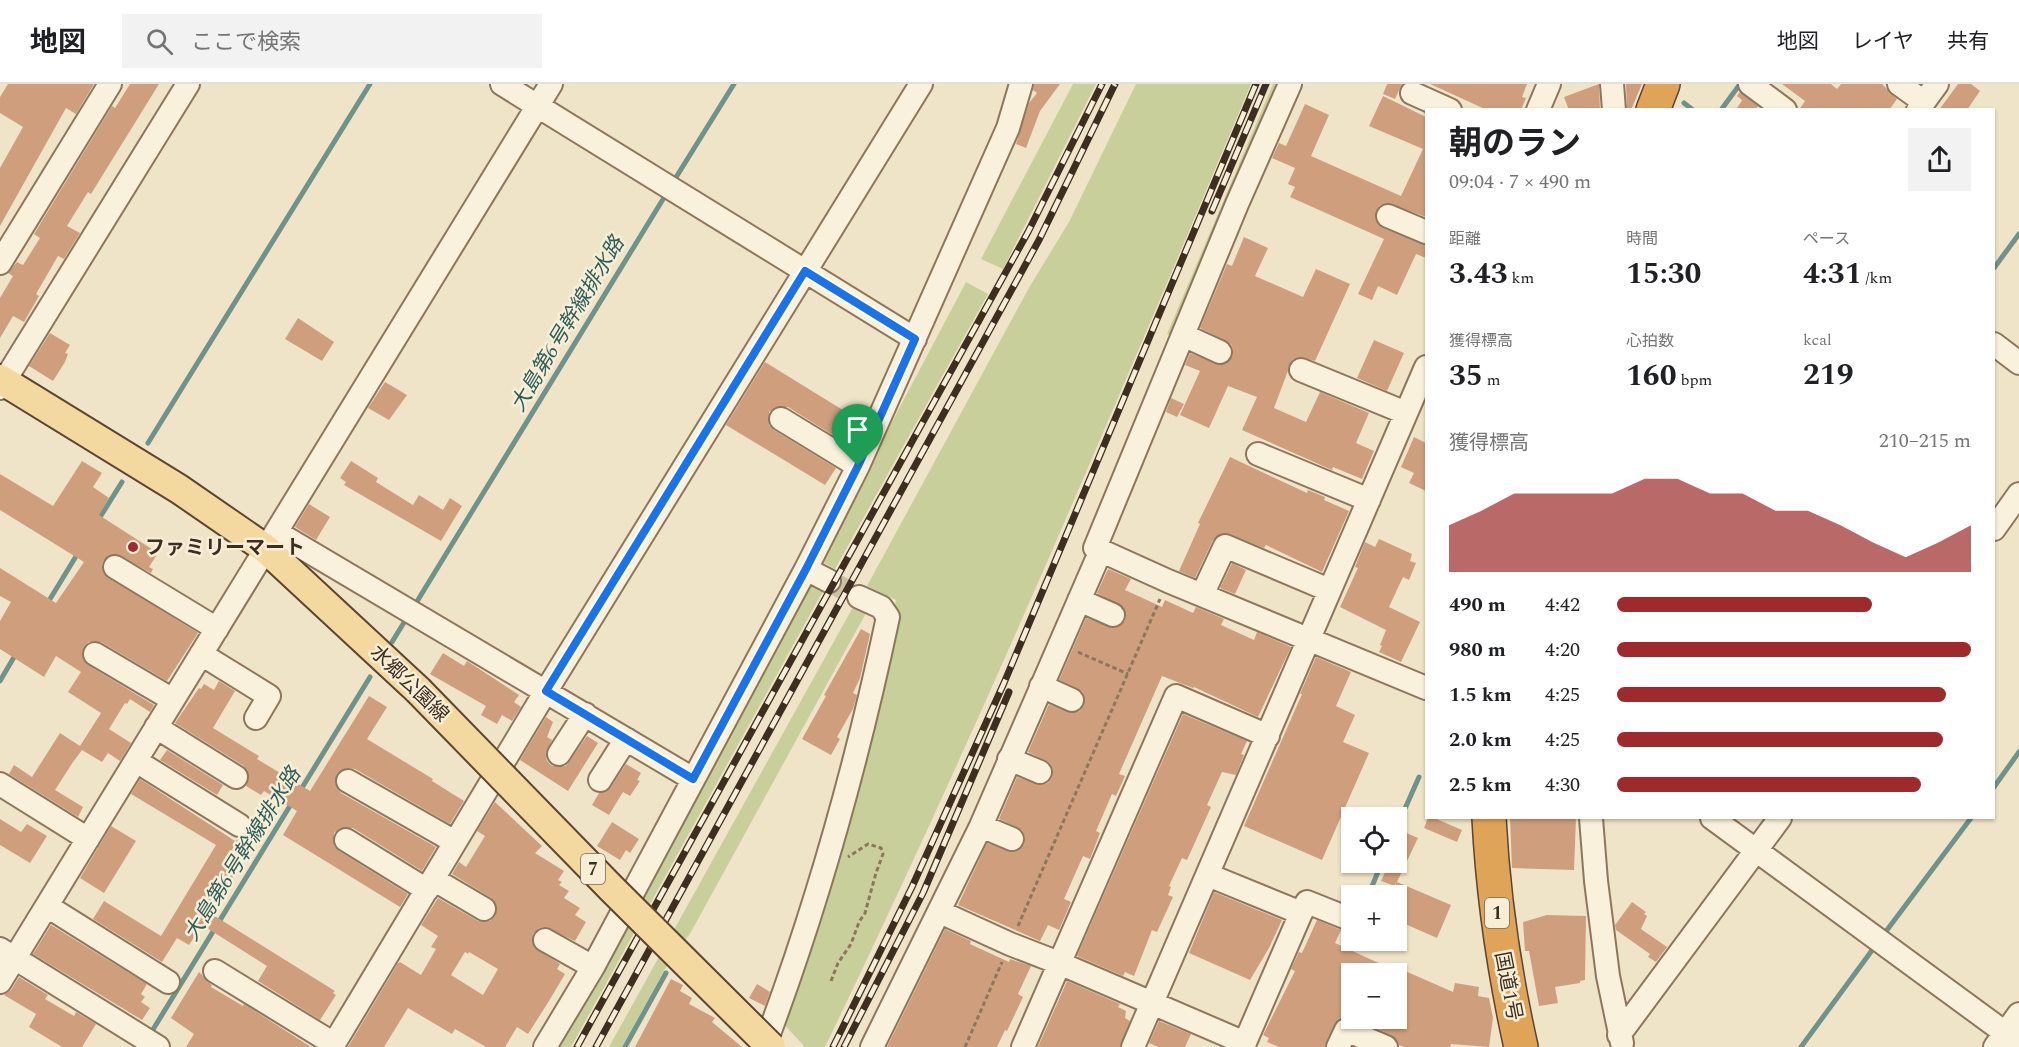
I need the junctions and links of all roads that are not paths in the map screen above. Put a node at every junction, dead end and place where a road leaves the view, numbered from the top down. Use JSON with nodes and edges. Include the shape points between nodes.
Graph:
{"nodes":[{"id":1,"x":111,"y":84,"type":"edge"},
{"id":2,"x":188,"y":84,"type":"edge"},
{"id":3,"x":502,"y":84,"type":"edge"},
{"id":4,"x":921,"y":84,"type":"edge"},
{"id":5,"x":1021,"y":84,"type":"edge"},
{"id":6,"x":1290,"y":84,"type":"edge"},
{"id":7,"x":1549,"y":84,"type":"edge"},
{"id":8,"x":1612,"y":84,"type":"edge"},
{"id":9,"x":1663,"y":84,"type":"edge"},
{"id":10,"x":1750,"y":84,"type":"edge"},
{"id":11,"x":1899,"y":84,"type":"edge"},
{"id":12,"x":1412,"y":93,"type":"dead end"},
{"id":13,"x":1926,"y":94,"type":"edge"},
{"id":14,"x":544,"y":96,"type":"edge"},
{"id":15,"x":1446,"y":108,"type":"edge"},
{"id":16,"x":1539,"y":108,"type":"edge"},
{"id":17,"x":1614,"y":108,"type":"edge"},
{"id":18,"x":1654,"y":108,"type":"edge"},
{"id":19,"x":1782,"y":108,"type":"edge"},
{"id":20,"x":1388,"y":216,"type":"dead end"},
{"id":21,"x":1425,"y":232,"type":"edge"},
{"id":22,"x":0,"y":263,"type":"edge"},
{"id":23,"x":805,"y":271,"type":"junction"},
{"id":24,"x":1183,"y":335,"type":"junction"},
{"id":25,"x":915,"y":339,"type":"junction"},
{"id":26,"x":1995,"y":345,"type":"edge"},
{"id":27,"x":1220,"y":352,"type":"dead end"},
{"id":28,"x":2019,"y":363,"type":"edge"},
{"id":29,"x":1425,"y":369,"type":"edge"},
{"id":30,"x":1301,"y":370,"type":"dead end"},
{"id":31,"x":1,"y":383,"type":"edge"},
{"id":32,"x":1406,"y":413,"type":"junction"},
{"id":33,"x":781,"y":419,"type":"dead end"},
{"id":34,"x":1258,"y":454,"type":"dead end"},
{"id":35,"x":858,"y":466,"type":"junction"},
{"id":36,"x":2019,"y":494,"type":"edge"},
{"id":37,"x":1369,"y":500,"type":"junction"},
{"id":38,"x":1995,"y":528,"type":"edge"},
{"id":39,"x":271,"y":541,"type":"junction"},
{"id":40,"x":1101,"y":550,"type":"junction"},
{"id":41,"x":115,"y":567,"type":"dead end"},
{"id":42,"x":806,"y":569,"type":"junction"},
{"id":43,"x":829,"y":581,"type":"tunnel mouth"},
{"id":44,"x":1329,"y":590,"type":"junction"},
{"id":45,"x":1202,"y":595,"type":"junction"},
{"id":46,"x":859,"y":597,"type":"tunnel mouth"},
{"id":47,"x":1078,"y":600,"type":"junction"},
{"id":48,"x":1113,"y":615,"type":"dead end"},
{"id":49,"x":217,"y":628,"type":"junction"},
{"id":50,"x":1308,"y":640,"type":"junction"},
{"id":51,"x":95,"y":654,"type":"dead end"},
{"id":52,"x":201,"y":654,"type":"junction"},
{"id":53,"x":1041,"y":686,"type":"junction"},
{"id":54,"x":1425,"y":688,"type":"edge"},
{"id":55,"x":546,"y":691,"type":"junction"},
{"id":56,"x":173,"y":700,"type":"junction"},
{"id":57,"x":1072,"y":700,"type":"dead end"},
{"id":58,"x":585,"y":714,"type":"junction"},
{"id":59,"x":256,"y":718,"type":"dead end"},
{"id":60,"x":156,"y":728,"type":"junction"},
{"id":61,"x":1268,"y":736,"type":"junction"},
{"id":62,"x":626,"y":739,"type":"junction"},
{"id":63,"x":559,"y":754,"type":"dead end"},
{"id":64,"x":1009,"y":759,"type":"junction"},
{"id":65,"x":136,"y":761,"type":"junction"},
{"id":66,"x":1040,"y":772,"type":"dead end"},
{"id":67,"x":236,"y":777,"type":"dead end"},
{"id":68,"x":693,"y":779,"type":"junction"},
{"id":69,"x":600,"y":780,"type":"dead end"},
{"id":70,"x":348,"y":781,"type":"dead end"},
{"id":71,"x":0,"y":784,"type":"edge"},
{"id":72,"x":1489,"y":819,"type":"edge"},
{"id":73,"x":1591,"y":819,"type":"edge"},
{"id":74,"x":1713,"y":819,"type":"edge"},
{"id":75,"x":1779,"y":819,"type":"edge"},
{"id":76,"x":239,"y":825,"type":"dead end"},
{"id":77,"x":981,"y":825,"type":"junction"},
{"id":78,"x":88,"y":839,"type":"junction"},
{"id":79,"x":1012,"y":839,"type":"dead end"},
{"id":80,"x":346,"y":840,"type":"dead end"},
{"id":81,"x":455,"y":842,"type":"junction"},
{"id":82,"x":1756,"y":850,"type":"junction"},
{"id":83,"x":1208,"y":874,"type":"junction"},
{"id":84,"x":430,"y":884,"type":"junction"},
{"id":85,"x":47,"y":906,"type":"junction"},
{"id":86,"x":484,"y":909,"type":"dead end"},
{"id":87,"x":940,"y":912,"type":"junction"},
{"id":88,"x":1301,"y":913,"type":"junction"},
{"id":89,"x":1341,"y":916,"type":"edge"},
{"id":90,"x":545,"y":940,"type":"dead end"},
{"id":91,"x":8,"y":953,"type":"edge"},
{"id":92,"x":1059,"y":963,"type":"junction"},
{"id":93,"x":593,"y":967,"type":"junction"},
{"id":94,"x":215,"y":971,"type":"dead end"},
{"id":95,"x":0,"y":982,"type":"edge"},
{"id":96,"x":168,"y":982,"type":"dead end"},
{"id":97,"x":1152,"y":1003,"type":"junction"},
{"id":98,"x":2019,"y":1014,"type":"edge"},
{"id":99,"x":1622,"y":1041,"type":"edge"},
{"id":100,"x":2006,"y":1041,"type":"edge"},
{"id":101,"x":151,"y":1042,"type":"edge"},
{"id":102,"x":333,"y":1045,"type":"edge"},
{"id":103,"x":1248,"y":1045,"type":"edge"},
{"id":104,"x":545,"y":1047,"type":"edge"},
{"id":105,"x":764,"y":1047,"type":"edge"},
{"id":106,"x":771,"y":1047,"type":"edge"},
{"id":107,"x":872,"y":1047,"type":"edge"},
{"id":108,"x":1023,"y":1047,"type":"edge"},
{"id":109,"x":1133,"y":1047,"type":"edge"},
{"id":110,"x":1338,"y":1047,"type":"edge"},
{"id":111,"x":1386,"y":1047,"type":"edge"},
{"id":112,"x":1521,"y":1047,"type":"edge"}],
"edges":[{"from":1,"to":22,"type":"street"},
{"from":2,"to":31,"type":"street"},
{"from":3,"to":14,"type":"street"},
{"from":4,"to":23,"type":"street"},
{"from":5,"to":25,"type":"street","via":[[1008,128]]},
{"from":6,"to":24,"type":"street"},
{"from":7,"to":16,"type":"street"},
{"from":8,"to":17,"type":"street"},
{"from":9,"to":18,"type":"highway"},
{"from":10,"to":19,"type":"street"},
{"from":11,"to":13,"type":"street"},
{"from":12,"to":15,"type":"street"},
{"from":14,"to":23,"type":"street","via":[[672,189]]},
{"from":14,"to":39,"type":"street"},
{"from":20,"to":21,"type":"street"},
{"from":23,"to":25,"type":"street"},
{"from":23,"to":55,"type":"street"},
{"from":24,"to":27,"type":"street"},
{"from":24,"to":40,"type":"street","via":[[1095,548]]},
{"from":25,"to":35,"type":"street"},
{"from":26,"to":28,"type":"street"},
{"from":29,"to":32,"type":"street"},
{"from":30,"to":32,"type":"street"},
{"from":31,"to":39,"type":"main road","name":"水郷公園線","number":"7"},
{"from":32,"to":37,"type":"street"},
{"from":33,"to":35,"type":"street"},
{"from":34,"to":37,"type":"street"},
{"from":35,"to":42,"type":"street"},
{"from":36,"to":38,"type":"street"},
{"from":37,"to":44,"type":"street"},
{"from":39,"to":49,"type":"street"},
{"from":39,"to":55,"type":"street","via":[[410,611]]},
{"from":39,"to":106,"type":"main road","name":"水郷公園線","number":"7","bridge":true},
{"from":40,"to":45,"type":"street"},
{"from":40,"to":47,"type":"street"},
{"from":41,"to":49,"type":"street"},
{"from":42,"to":43,"type":"street"},
{"from":42,"to":68,"type":"street"},
{"from":44,"to":45,"type":"street","via":[[1225,546]]},
{"from":44,"to":50,"type":"street"},
{"from":45,"to":50,"type":"street"},
{"from":46,"to":105,"type":"street","via":[[881,608],[888,617],[869,708],[824,872]]},
{"from":47,"to":48,"type":"street"},
{"from":47,"to":53,"type":"street"},
{"from":49,"to":52,"type":"street"},
{"from":50,"to":54,"type":"street"},
{"from":50,"to":61,"type":"street"},
{"from":51,"to":56,"type":"street"},
{"from":52,"to":56,"type":"street"},
{"from":52,"to":59,"type":"street","via":[[269,696]]},
{"from":53,"to":57,"type":"street"},
{"from":53,"to":64,"type":"street"},
{"from":55,"to":58,"type":"street"},
{"from":55,"to":81,"type":"street"},
{"from":56,"to":60,"type":"street"},
{"from":58,"to":62,"type":"street"},
{"from":58,"to":63,"type":"street"},
{"from":60,"to":65,"type":"street"},
{"from":60,"to":67,"type":"street"},
{"from":61,"to":83,"type":"street"},
{"from":61,"to":92,"type":"street","via":[[1176,696]]},
{"from":62,"to":68,"type":"street"},
{"from":62,"to":69,"type":"street"},
{"from":64,"to":66,"type":"street"},
{"from":64,"to":77,"type":"street"},
{"from":65,"to":76,"type":"street"},
{"from":65,"to":78,"type":"street"},
{"from":68,"to":93,"type":"street"},
{"from":70,"to":81,"type":"street"},
{"from":71,"to":78,"type":"street"},
{"from":72,"to":112,"type":"highway","name":"国道1号","number":"1","via":[[1494,895]]},
{"from":73,"to":99,"type":"street","via":[[1608,976]]},
{"from":74,"to":82,"type":"street"},
{"from":75,"to":82,"type":"street"},
{"from":77,"to":79,"type":"street"},
{"from":77,"to":87,"type":"street"},
{"from":78,"to":85,"type":"street"},
{"from":80,"to":84,"type":"street"},
{"from":81,"to":84,"type":"street"},
{"from":82,"to":99,"type":"street"},
{"from":82,"to":100,"type":"street"},
{"from":83,"to":88,"type":"street"},
{"from":83,"to":97,"type":"street"},
{"from":84,"to":86,"type":"street"},
{"from":84,"to":102,"type":"street"},
{"from":85,"to":91,"type":"street"},
{"from":85,"to":96,"type":"street"},
{"from":87,"to":92,"type":"street"},
{"from":87,"to":107,"type":"street"},
{"from":88,"to":89,"type":"street","via":[[1307,902]]},
{"from":88,"to":103,"type":"street"},
{"from":90,"to":93,"type":"street"},
{"from":91,"to":95,"type":"street"},
{"from":91,"to":101,"type":"street"},
{"from":92,"to":97,"type":"street"},
{"from":92,"to":108,"type":"street"},
{"from":93,"to":104,"type":"street"},
{"from":94,"to":102,"type":"street"},
{"from":97,"to":103,"type":"street"},
{"from":97,"to":109,"type":"street"},
{"from":98,"to":100,"type":"street"},
{"from":110,"to":111,"type":"street","via":[[1346,1030]]}]}
